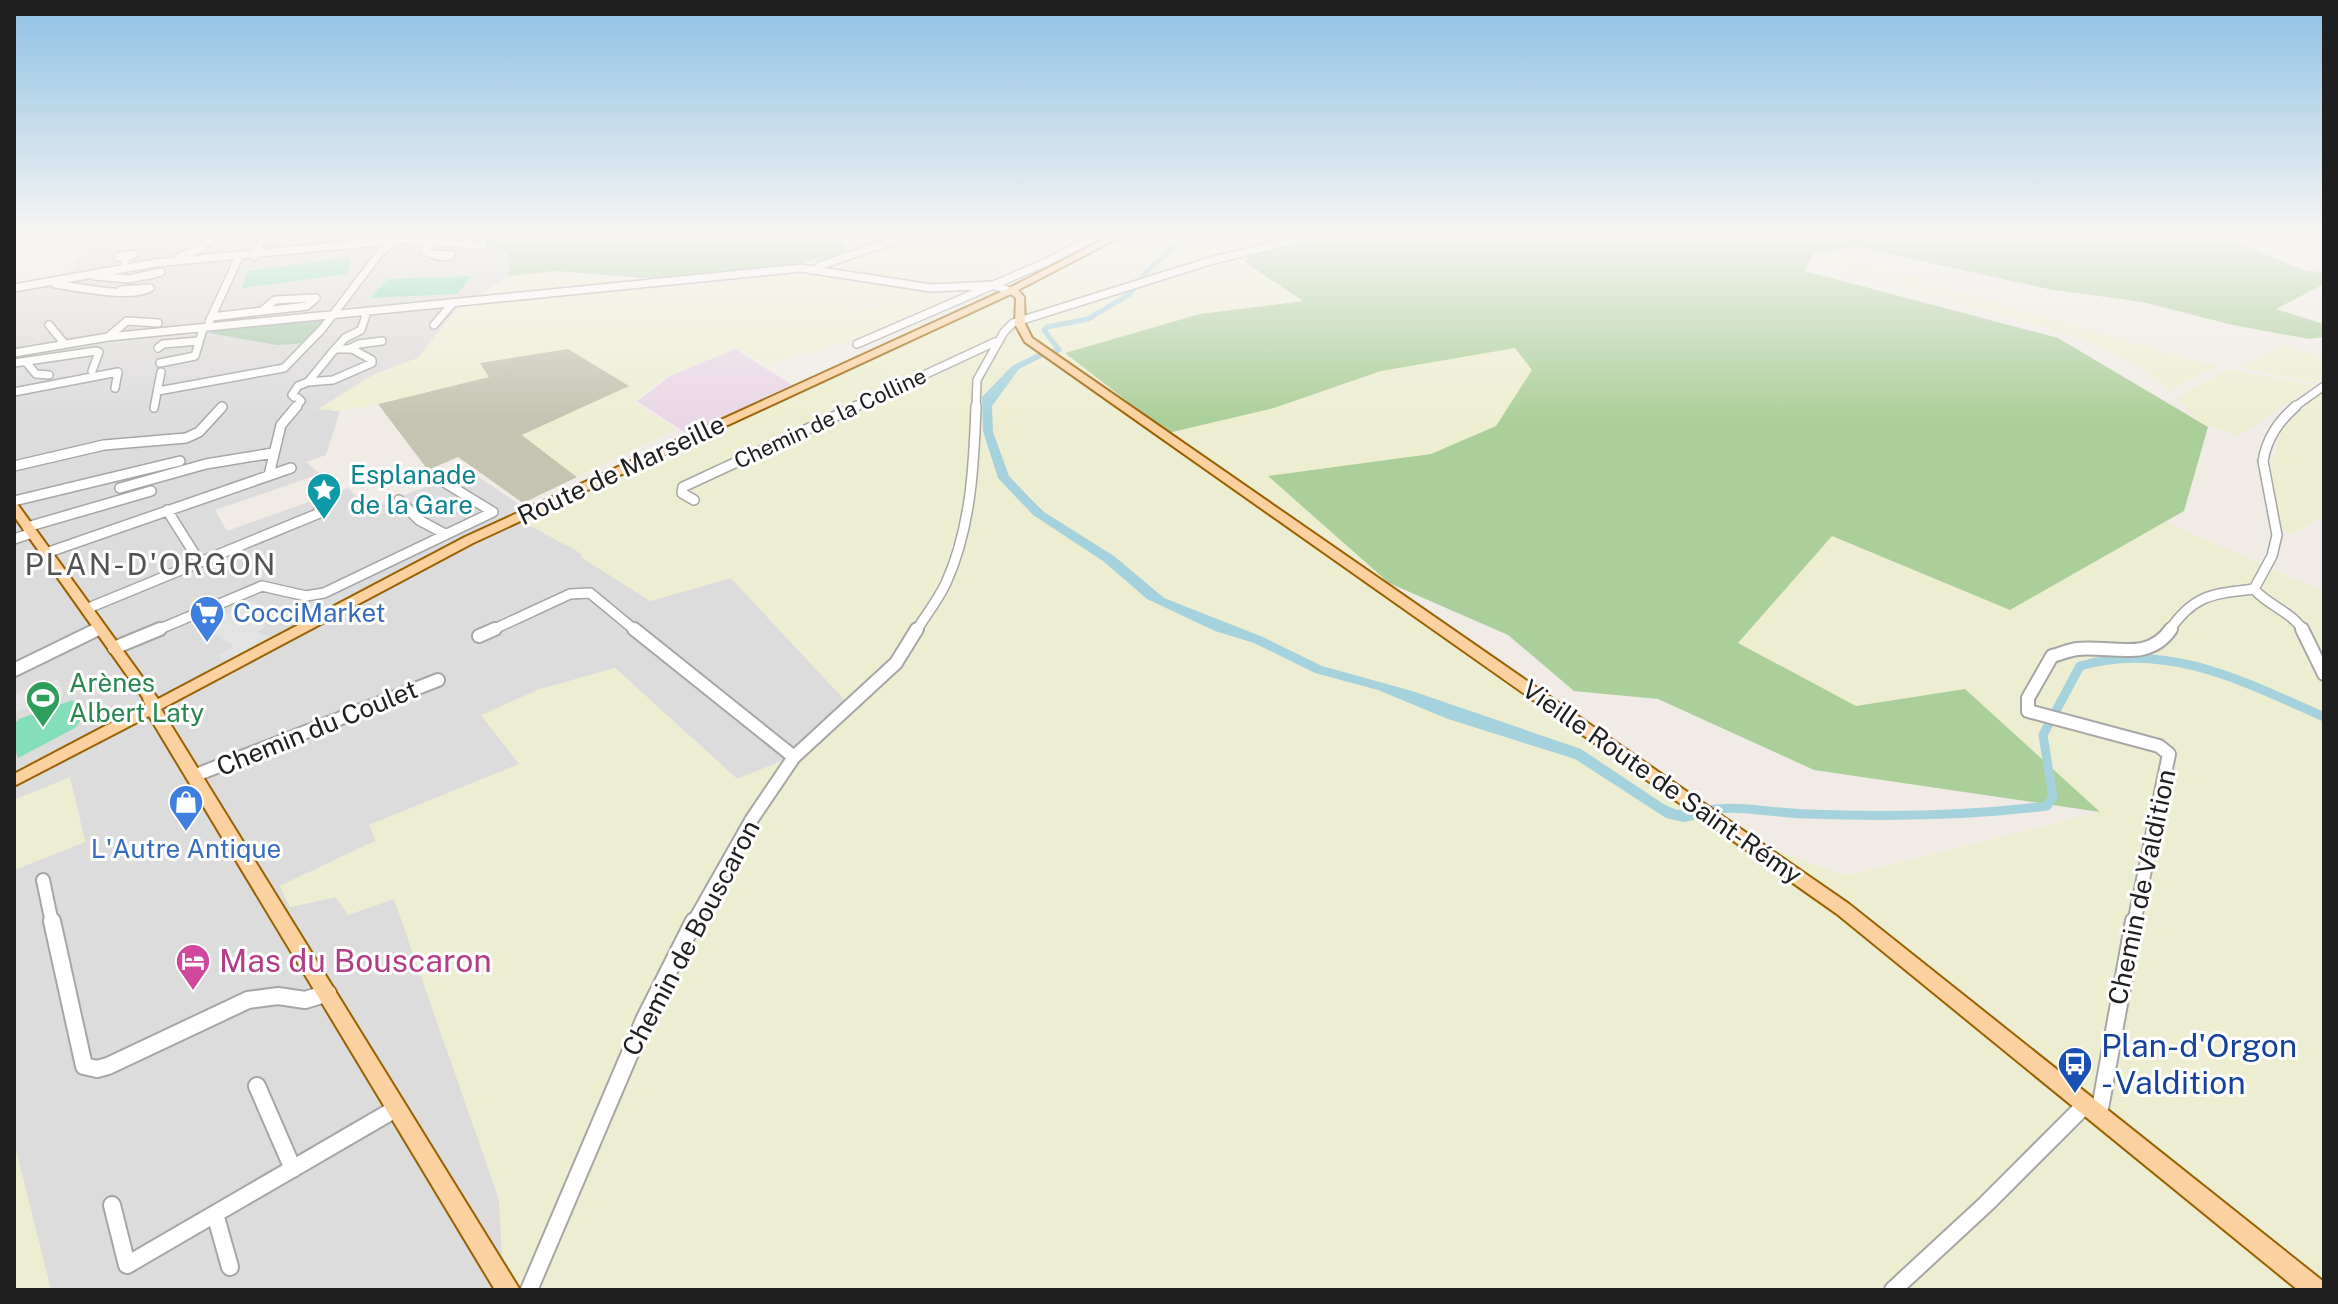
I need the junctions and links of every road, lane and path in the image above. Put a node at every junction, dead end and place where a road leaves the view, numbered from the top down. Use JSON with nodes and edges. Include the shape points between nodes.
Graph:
{"nodes":[{"id":1,"x":220,"y":298,"type":"edge"},
{"id":2,"x":316,"y":298,"type":"joint"},
{"id":3,"x":346,"y":298,"type":"edge"},
{"id":4,"x":514,"y":298,"type":"edge"},
{"id":5,"x":963,"y":298,"type":"edge"},
{"id":6,"x":996,"y":298,"type":"edge"},
{"id":7,"x":1020,"y":298,"type":"edge"},
{"id":8,"x":1098,"y":298,"type":"edge"},
{"id":9,"x":452,"y":304,"type":"junction"},
{"id":10,"x":263,"y":310,"type":"junction"},
{"id":11,"x":367,"y":312,"type":"junction"},
{"id":12,"x":332,"y":316,"type":"junction"},
{"id":13,"x":211,"y":317,"type":"junction"},
{"id":14,"x":1020,"y":320,"type":"junction"},
{"id":15,"x":158,"y":323,"type":"dead end"},
{"id":16,"x":49,"y":325,"type":"dead end"},
{"id":17,"x":434,"y":325,"type":"dead end"},
{"id":18,"x":204,"y":328,"type":"junction"},
{"id":19,"x":108,"y":337,"type":"junction"},
{"id":20,"x":199,"y":341,"type":"junction"},
{"id":21,"x":382,"y":341,"type":"dead end"},
{"id":22,"x":995,"y":342,"type":"junction"},
{"id":23,"x":64,"y":343,"type":"junction"},
{"id":24,"x":857,"y":344,"type":"dead end"},
{"id":25,"x":158,"y":348,"type":"dead end"},
{"id":26,"x":335,"y":349,"type":"junction"},
{"id":27,"x":349,"y":349,"type":"junction"},
{"id":28,"x":14,"y":353,"type":"edge"},
{"id":29,"x":26,"y":362,"type":"junction"},
{"id":30,"x":14,"y":363,"type":"edge"},
{"id":31,"x":92,"y":371,"type":"dead end"},
{"id":32,"x":49,"y":375,"type":"dead end"},
{"id":33,"x":308,"y":382,"type":"junction"},
{"id":34,"x":2324,"y":386,"type":"edge"},
{"id":35,"x":115,"y":388,"type":"dead end"},
{"id":36,"x":158,"y":391,"type":"junction"},
{"id":37,"x":14,"y":392,"type":"edge"},
{"id":38,"x":222,"y":407,"type":"dead end"},
{"id":39,"x":154,"y":408,"type":"dead end"},
{"id":40,"x":273,"y":453,"type":"junction"},
{"id":41,"x":180,"y":461,"type":"dead end"},
{"id":42,"x":14,"y":466,"type":"edge"},
{"id":43,"x":291,"y":468,"type":"dead end"},
{"id":44,"x":269,"y":475,"type":"junction"},
{"id":45,"x":444,"y":482,"type":"dead end"},
{"id":46,"x":120,"y":488,"type":"dead end"},
{"id":47,"x":151,"y":491,"type":"dead end"},
{"id":48,"x":399,"y":500,"type":"dead end"},
{"id":49,"x":694,"y":500,"type":"dead end"},
{"id":50,"x":14,"y":501,"type":"edge"},
{"id":51,"x":14,"y":508,"type":"edge"},
{"id":52,"x":319,"y":509,"type":"dead end"},
{"id":53,"x":167,"y":510,"type":"junction"},
{"id":54,"x":30,"y":530,"type":"junction"},
{"id":55,"x":445,"y":534,"type":"junction"},
{"id":56,"x":14,"y":539,"type":"edge"},
{"id":57,"x":46,"y":553,"type":"junction"},
{"id":58,"x":199,"y":561,"type":"dead end"},
{"id":59,"x":2254,"y":589,"type":"junction"},
{"id":60,"x":86,"y":609,"type":"junction"},
{"id":61,"x":100,"y":628,"type":"junction"},
{"id":62,"x":479,"y":636,"type":"dead end"},
{"id":63,"x":114,"y":648,"type":"junction"},
{"id":64,"x":14,"y":670,"type":"edge"},
{"id":65,"x":2324,"y":674,"type":"edge"},
{"id":66,"x":438,"y":680,"type":"dead end"},
{"id":67,"x":152,"y":707,"type":"junction"},
{"id":68,"x":794,"y":757,"type":"junction"},
{"id":69,"x":196,"y":775,"type":"junction"},
{"id":70,"x":14,"y":781,"type":"edge"},
{"id":71,"x":43,"y":880,"type":"dead end"},
{"id":72,"x":324,"y":986,"type":"junction"},
{"id":73,"x":257,"y":1086,"type":"dead end"},
{"id":74,"x":397,"y":1108,"type":"junction"},
{"id":75,"x":2093,"y":1109,"type":"junction"},
{"id":76,"x":293,"y":1169,"type":"junction"},
{"id":77,"x":112,"y":1205,"type":"dead end"},
{"id":78,"x":215,"y":1214,"type":"junction"},
{"id":79,"x":230,"y":1267,"type":"dead end"},
{"id":80,"x":508,"y":1290,"type":"edge"},
{"id":81,"x":529,"y":1290,"type":"edge"},
{"id":82,"x":1893,"y":1290,"type":"edge"},
{"id":83,"x":2316,"y":1290,"type":"edge"}],
"edges":[{"from":1,"to":13,"type":"street"},
{"from":2,"to":10,"type":"street","via":[[307,306]]},
{"from":2,"to":10,"type":"street","via":[[271,298]]},
{"from":3,"to":12,"type":"street"},
{"from":4,"to":9,"type":"street"},
{"from":5,"to":24,"type":"street"},
{"from":6,"to":67,"type":"main road","name":"Route de Marseille","via":[[469,540]]},
{"from":7,"to":14,"type":"main road","name":"Vieille Route de Saint-Rémy"},
{"from":8,"to":14,"type":"street"},
{"from":9,"to":11,"type":"street"},
{"from":9,"to":17,"type":"street"},
{"from":10,"to":13,"type":"street"},
{"from":11,"to":12,"type":"street"},
{"from":11,"to":26,"type":"street","via":[[361,330]]},
{"from":12,"to":18,"type":"street"},
{"from":12,"to":36,"type":"street","via":[[280,370]]},
{"from":13,"to":18,"type":"street"},
{"from":14,"to":22,"type":"street","name":"Chemin de Bouscaron"},
{"from":14,"to":75,"type":"main road","name":"Vieille Route de Saint-Rémy","via":[[1028,340],[1854,917]]},
{"from":15,"to":19,"type":"street","via":[[127,321]]},
{"from":16,"to":23,"type":"street"},
{"from":18,"to":19,"type":"street"},
{"from":18,"to":20,"type":"street"},
{"from":19,"to":23,"type":"street"},
{"from":20,"to":25,"type":"street"},
{"from":20,"to":36,"type":"street","via":[[195,356],[161,368]]},
{"from":21,"to":27,"type":"street"},
{"from":22,"to":49,"type":"street","name":"Chemin de la Colline","via":[[683,487],[682,493]]},
{"from":22,"to":68,"type":"street","name":"Chemin de Bouscaron","via":[[977,380],[967,516],[946,583],[896,663]]},
{"from":23,"to":28,"type":"street"},
{"from":26,"to":27,"type":"street"},
{"from":26,"to":33,"type":"street"},
{"from":27,"to":33,"type":"street","via":[[373,362],[337,379]]},
{"from":29,"to":30,"type":"street"},
{"from":29,"to":31,"type":"street","via":[[96,351]]},
{"from":29,"to":32,"type":"street","via":[[36,374]]},
{"from":33,"to":40,"type":"street","via":[[297,388],[301,401],[281,425]]},
{"from":34,"to":59,"type":"street","via":[[2287,414],[2263,450],[2277,535]]},
{"from":35,"to":37,"type":"street","via":[[118,372]]},
{"from":36,"to":39,"type":"street"},
{"from":38,"to":42,"type":"street","via":[[186,438],[104,445]]},
{"from":40,"to":44,"type":"street"},
{"from":40,"to":46,"type":"street","via":[[220,461]]},
{"from":41,"to":50,"type":"street"},
{"from":43,"to":44,"type":"street"},
{"from":44,"to":53,"type":"street"},
{"from":45,"to":55,"type":"street","via":[[493,512]]},
{"from":47,"to":54,"type":"street"},
{"from":48,"to":55,"type":"street","via":[[419,520]]},
{"from":51,"to":54,"type":"main road"},
{"from":52,"to":60,"type":"street","via":[[322,513]]},
{"from":53,"to":57,"type":"street"},
{"from":53,"to":58,"type":"street"},
{"from":54,"to":56,"type":"street"},
{"from":54,"to":57,"type":"main road"},
{"from":55,"to":63,"type":"street","via":[[313,597],[271,585],[253,588]]},
{"from":57,"to":60,"type":"main road"},
{"from":59,"to":65,"type":"street","via":[[2302,628]]},
{"from":59,"to":75,"type":"street","name":"Chemin de Valdition","via":[[2206,595],[2182,612],[2161,643],[2137,650],[2076,649],[2052,656],[2028,698],[2028,711],[2159,746],[2169,754]]},
{"from":60,"to":61,"type":"main road"},
{"from":61,"to":63,"type":"main road"},
{"from":61,"to":64,"type":"street"},
{"from":62,"to":68,"type":"street","via":[[570,594],[590,593]]},
{"from":63,"to":67,"type":"main road"},
{"from":66,"to":69,"type":"street","name":"Chemin du Coulet"},
{"from":67,"to":69,"type":"main road"},
{"from":67,"to":70,"type":"main road","name":"Route de Marseille"},
{"from":68,"to":81,"type":"street","name":"Chemin de Bouscaron","via":[[702,905],[645,1018]]},
{"from":69,"to":72,"type":"main road"},
{"from":71,"to":72,"type":"street","via":[[80,1052],[84,1066],[91,1069],[108,1066],[248,1000],[305,1000]]},
{"from":72,"to":74,"type":"main road"},
{"from":73,"to":76,"type":"street"},
{"from":74,"to":76,"type":"street"},
{"from":74,"to":80,"type":"main road"},
{"from":75,"to":82,"type":"street"},
{"from":75,"to":83,"type":"main road","name":"Vieille Route de Saint-Rémy"},
{"from":76,"to":78,"type":"street"},
{"from":77,"to":78,"type":"street","via":[[127,1265]]},
{"from":78,"to":79,"type":"street"}]}
